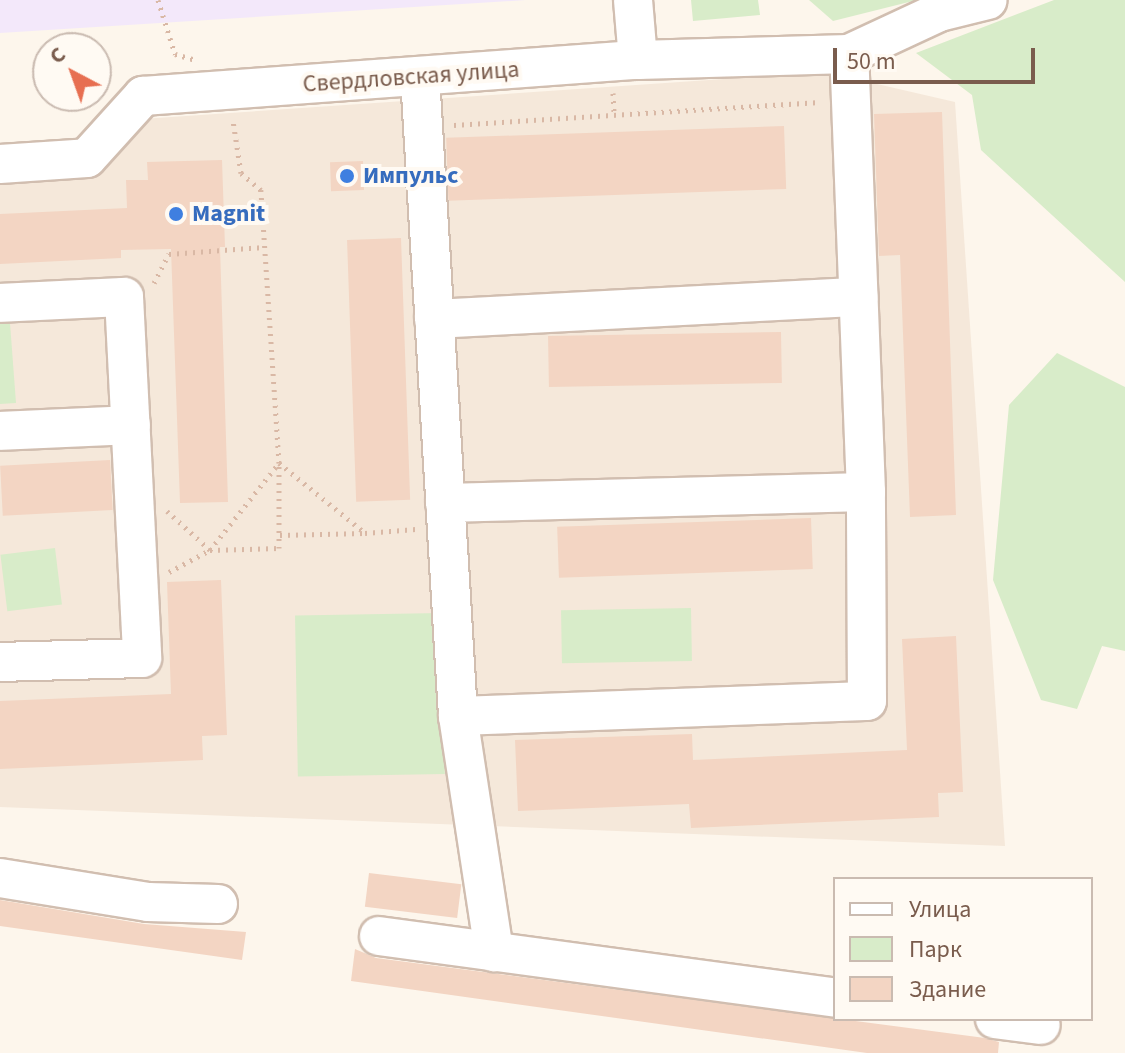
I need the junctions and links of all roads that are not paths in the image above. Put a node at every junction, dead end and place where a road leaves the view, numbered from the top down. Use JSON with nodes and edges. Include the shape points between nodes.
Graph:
{"nodes":[{"id":1,"x":633,"y":0,"type":"edge"},
{"id":2,"x":988,"y":0,"type":"edge"},
{"id":3,"x":849,"y":54,"type":"junction"},
{"id":4,"x":625,"y":73,"type":"junction"},
{"id":5,"x":420,"y":76,"type":"junction"},
{"id":6,"x":0,"y":164,"type":"edge"},
{"id":7,"x":858,"y":297,"type":"junction"},
{"id":8,"x":0,"y":303,"type":"edge"},
{"id":9,"x":434,"y":319,"type":"junction"},
{"id":10,"x":131,"y":425,"type":"junction"},
{"id":11,"x":0,"y":431,"type":"edge"},
{"id":12,"x":866,"y":492,"type":"junction"},
{"id":13,"x":445,"y":503,"type":"junction"},
{"id":14,"x":0,"y":662,"type":"edge"},
{"id":15,"x":458,"y":716,"type":"junction"},
{"id":16,"x":0,"y":878,"type":"edge"},
{"id":17,"x":218,"y":904,"type":"dead end"},
{"id":18,"x":379,"y":936,"type":"dead end"},
{"id":19,"x":494,"y":952,"type":"junction"},
{"id":20,"x":833,"y":998,"type":"edge"},
{"id":21,"x":1010,"y":1021,"type":"edge"},
{"id":22,"x":1041,"y":1025,"type":"dead end"}],
"edges":[{"from":1,"to":4,"type":"street"},
{"from":2,"to":3,"type":"street","via":[[939,12]]},
{"from":3,"to":4,"type":"street","name":"Свердловская улица"},
{"from":3,"to":7,"type":"street"},
{"from":4,"to":5,"type":"street","name":"Свердловская улица"},
{"from":5,"to":6,"type":"street","name":"Свердловская улица","via":[[143,96],[87,158]]},
{"from":5,"to":9,"type":"street"},
{"from":7,"to":9,"type":"street"},
{"from":7,"to":12,"type":"street"},
{"from":8,"to":10,"type":"street","via":[[124,297]]},
{"from":9,"to":13,"type":"street"},
{"from":10,"to":11,"type":"street"},
{"from":10,"to":14,"type":"street","via":[[142,658]]},
{"from":12,"to":13,"type":"street"},
{"from":12,"to":15,"type":"street","via":[[867,701]]},
{"from":13,"to":15,"type":"street"},
{"from":15,"to":19,"type":"street"},
{"from":16,"to":17,"type":"street","via":[[148,902]]},
{"from":18,"to":19,"type":"street"},
{"from":19,"to":20,"type":"street"},
{"from":21,"to":22,"type":"street"}]}
